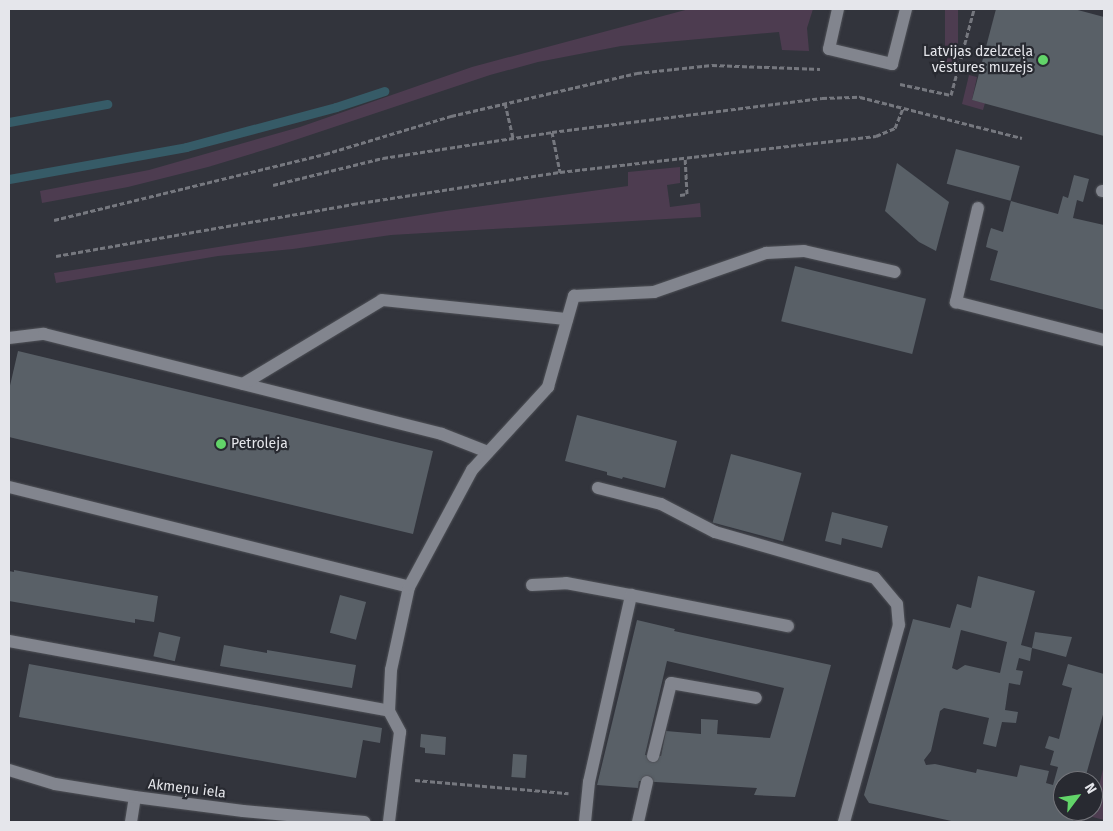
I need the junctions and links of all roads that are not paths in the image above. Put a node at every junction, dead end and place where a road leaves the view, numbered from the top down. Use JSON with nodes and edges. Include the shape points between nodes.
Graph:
{"nodes":[{"id":1,"x":838,"y":9,"type":"edge"},
{"id":2,"x":906,"y":9,"type":"edge"},
{"id":3,"x":978,"y":208,"type":"dead end"},
{"id":4,"x":895,"y":272,"type":"dead end"},
{"id":5,"x":567,"y":319,"type":"junction"},
{"id":6,"x":9,"y":338,"type":"edge"},
{"id":7,"x":1104,"y":340,"type":"edge"},
{"id":8,"x":244,"y":384,"type":"junction"},
{"id":9,"x":488,"y":452,"type":"junction"},
{"id":10,"x":9,"y":487,"type":"edge"},
{"id":11,"x":598,"y":488,"type":"dead end"},
{"id":12,"x":532,"y":585,"type":"dead end"},
{"id":13,"x":409,"y":587,"type":"junction"},
{"id":14,"x":630,"y":595,"type":"junction"},
{"id":15,"x":788,"y":626,"type":"dead end"},
{"id":16,"x":9,"y":641,"type":"edge"},
{"id":17,"x":756,"y":698,"type":"dead end"},
{"id":18,"x":389,"y":711,"type":"junction"},
{"id":19,"x":653,"y":756,"type":"dead end"},
{"id":20,"x":9,"y":770,"type":"edge"},
{"id":21,"x":647,"y":782,"type":"dead end"},
{"id":22,"x":135,"y":797,"type":"junction"},
{"id":23,"x":131,"y":822,"type":"edge"},
{"id":24,"x":365,"y":822,"type":"edge"},
{"id":25,"x":389,"y":822,"type":"edge"},
{"id":26,"x":585,"y":822,"type":"edge"},
{"id":27,"x":638,"y":822,"type":"edge"},
{"id":28,"x":844,"y":822,"type":"edge"}],
"edges":[{"from":1,"to":2,"type":"street","via":[[830,49],[892,64]]},
{"from":3,"to":7,"type":"street","via":[[956,302]]},
{"from":4,"to":5,"type":"street","via":[[804,251],[766,253],[654,292],[574,296]]},
{"from":5,"to":8,"type":"street","via":[[382,300]]},
{"from":5,"to":9,"type":"street","via":[[548,387]]},
{"from":6,"to":8,"type":"street","via":[[44,334]]},
{"from":8,"to":9,"type":"street","via":[[442,434]]},
{"from":9,"to":13,"type":"street","via":[[472,470]]},
{"from":10,"to":13,"type":"street"},
{"from":11,"to":28,"type":"street","via":[[661,504],[715,532],[875,578],[897,604],[899,625]]},
{"from":12,"to":14,"type":"street","via":[[566,583]]},
{"from":13,"to":18,"type":"street","via":[[391,670]]},
{"from":14,"to":15,"type":"street"},
{"from":14,"to":26,"type":"street","via":[[587,795]]},
{"from":16,"to":18,"type":"street"},
{"from":17,"to":19,"type":"street","via":[[671,683]]},
{"from":18,"to":25,"type":"street","via":[[400,732]]},
{"from":20,"to":22,"type":"street","name":"Akmeņu iela","via":[[55,784]]},
{"from":21,"to":27,"type":"street"},
{"from":22,"to":23,"type":"street"},
{"from":22,"to":24,"type":"street","name":"Akmeņu iela"}]}
